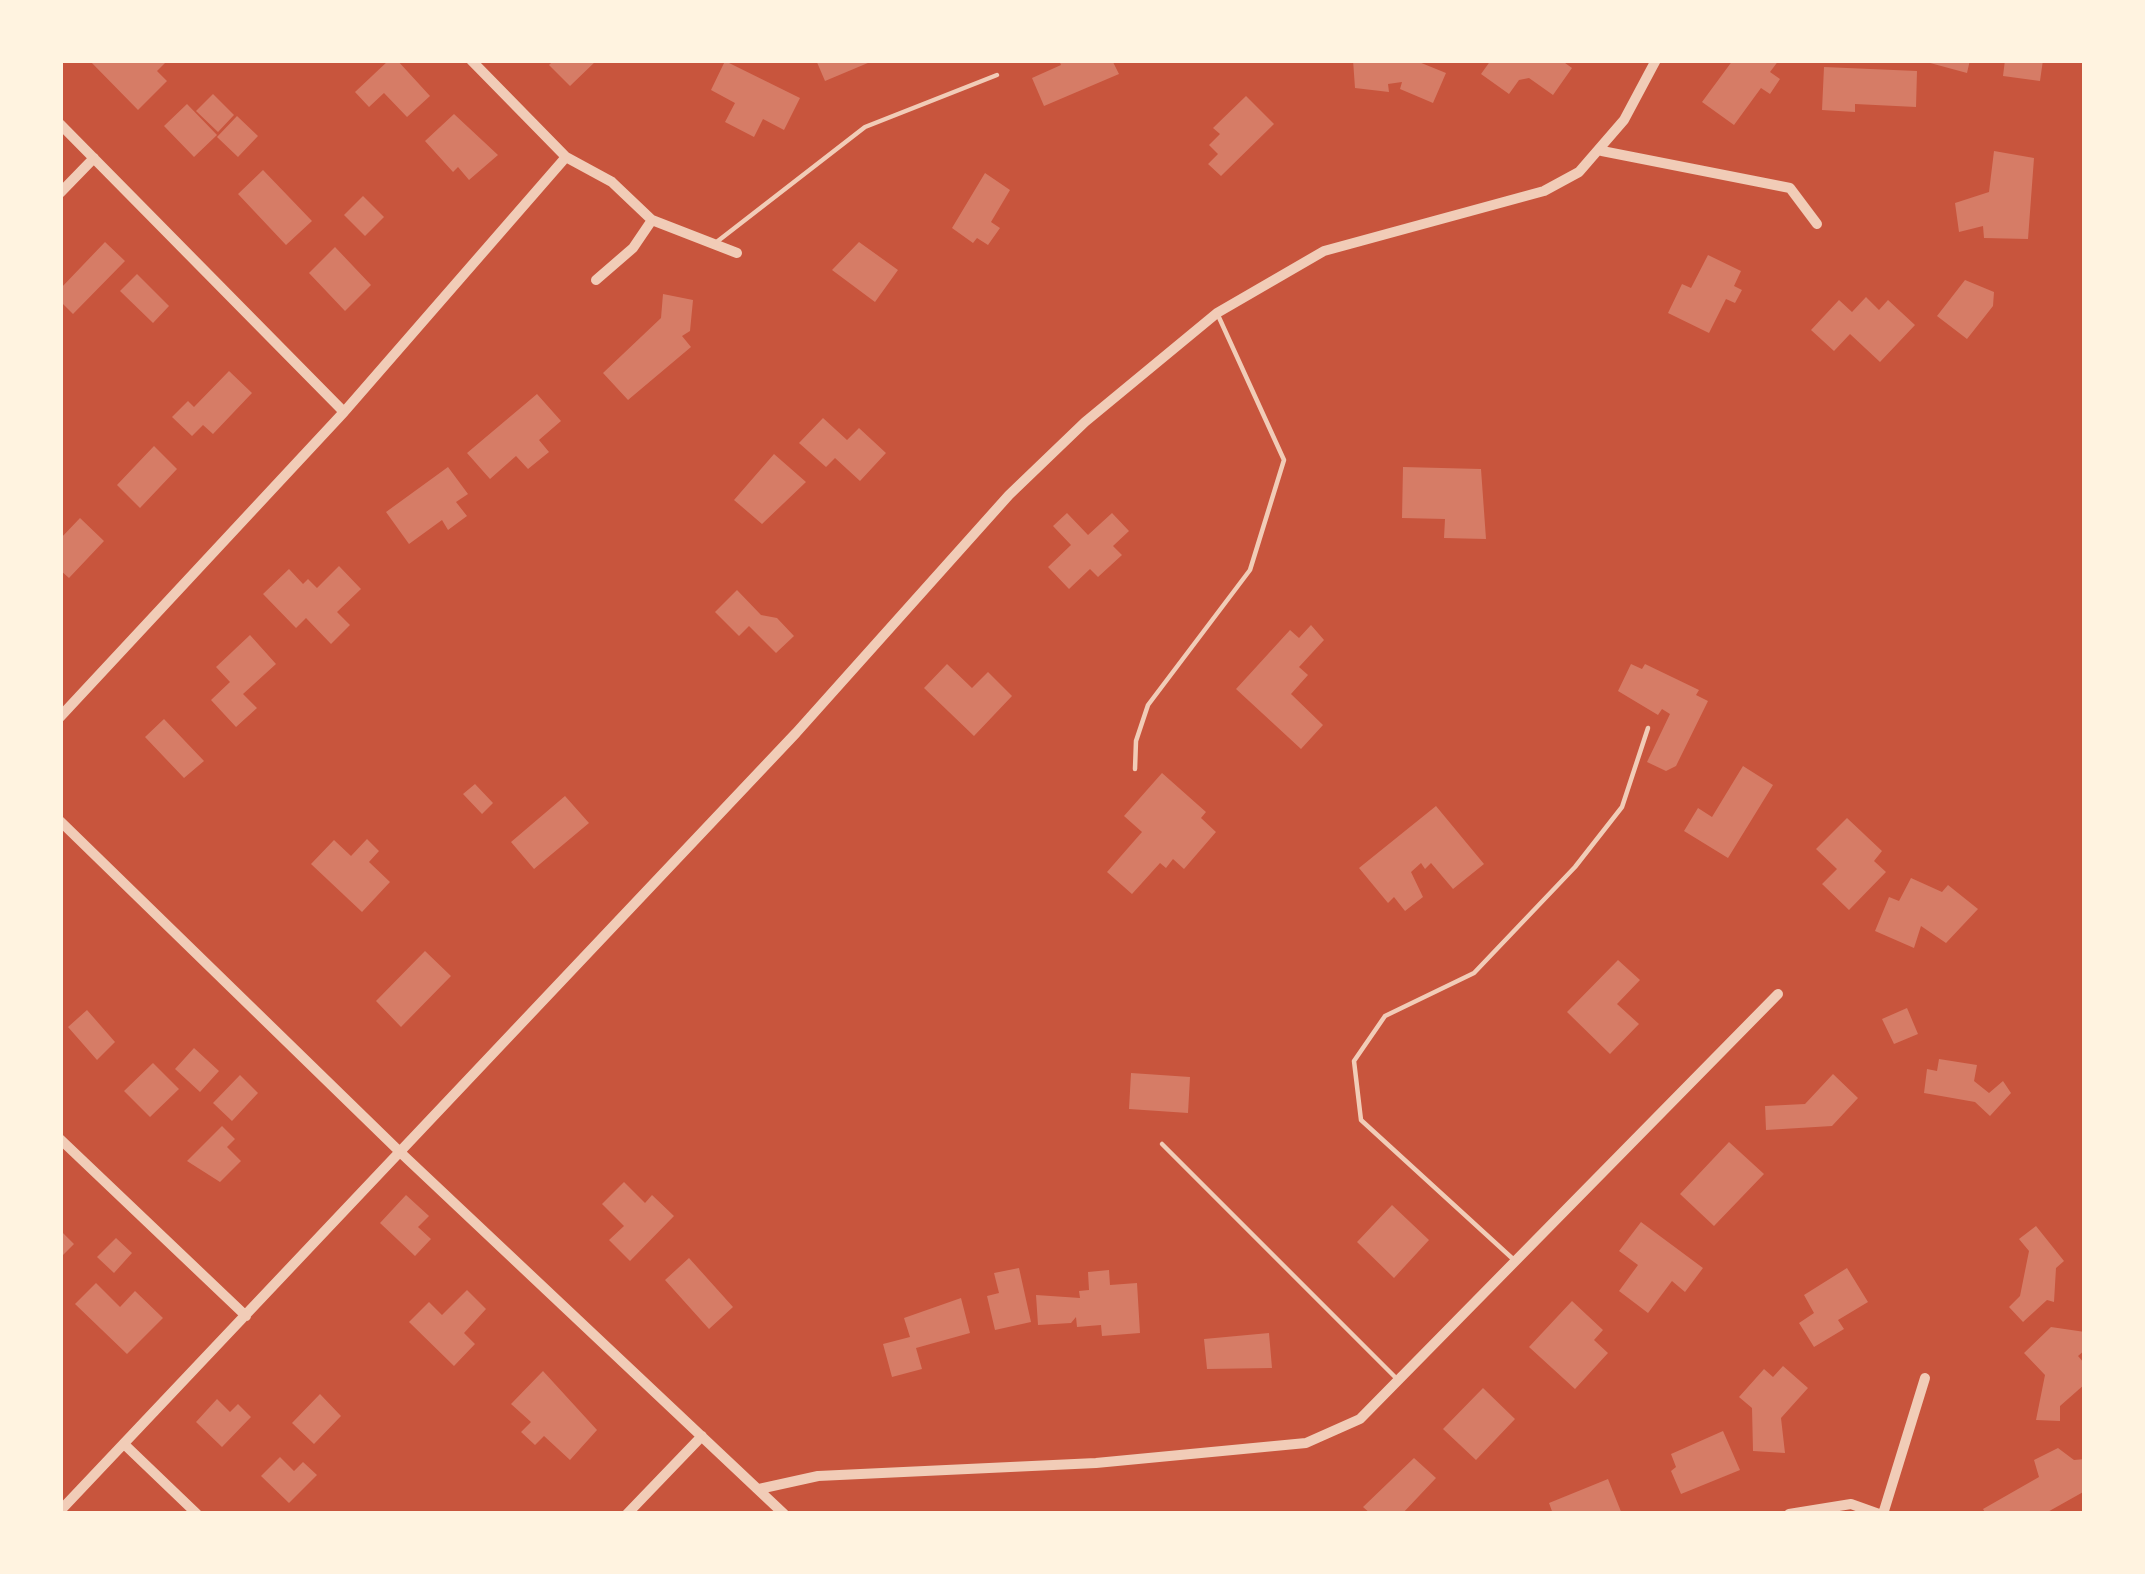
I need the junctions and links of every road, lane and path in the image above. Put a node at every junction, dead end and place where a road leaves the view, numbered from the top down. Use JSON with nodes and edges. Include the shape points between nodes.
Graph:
{"nodes":[{"id":1,"x":471,"y":60,"type":"edge"},
{"id":2,"x":1657,"y":60,"type":"edge"},
{"id":3,"x":997,"y":75,"type":"dead end"},
{"id":4,"x":60,"y":124,"type":"edge"},
{"id":5,"x":1602,"y":151,"type":"junction"},
{"id":6,"x":566,"y":157,"type":"junction"},
{"id":7,"x":94,"y":158,"type":"junction"},
{"id":8,"x":60,"y":193,"type":"edge"},
{"id":9,"x":652,"y":220,"type":"junction"},
{"id":10,"x":1817,"y":224,"type":"dead end"},
{"id":11,"x":714,"y":244,"type":"junction"},
{"id":12,"x":737,"y":253,"type":"dead end"},
{"id":13,"x":596,"y":280,"type":"dead end"},
{"id":14,"x":1217,"y":313,"type":"junction"},
{"id":15,"x":344,"y":412,"type":"junction"},
{"id":16,"x":60,"y":717,"type":"edge"},
{"id":17,"x":1648,"y":728,"type":"dead end"},
{"id":18,"x":1135,"y":769,"type":"dead end"},
{"id":19,"x":60,"y":821,"type":"edge"},
{"id":20,"x":1778,"y":994,"type":"dead end"},
{"id":21,"x":60,"y":1139,"type":"edge"},
{"id":22,"x":1162,"y":1144,"type":"dead end"},
{"id":23,"x":400,"y":1153,"type":"junction"},
{"id":24,"x":1517,"y":1263,"type":"junction"},
{"id":25,"x":246,"y":1316,"type":"junction"},
{"id":26,"x":1925,"y":1378,"type":"dead end"},
{"id":27,"x":1400,"y":1382,"type":"junction"},
{"id":28,"x":702,"y":1436,"type":"junction"},
{"id":29,"x":124,"y":1444,"type":"junction"},
{"id":30,"x":759,"y":1489,"type":"junction"},
{"id":31,"x":60,"y":1511,"type":"edge"},
{"id":32,"x":197,"y":1514,"type":"edge"},
{"id":33,"x":627,"y":1514,"type":"edge"},
{"id":34,"x":784,"y":1514,"type":"edge"},
{"id":35,"x":1790,"y":1514,"type":"edge"},
{"id":36,"x":1881,"y":1514,"type":"edge"}],
"edges":[{"from":1,"to":6,"type":"street"},
{"from":2,"to":5,"type":"street"},
{"from":3,"to":11,"type":"lane","via":[[865,127]]},
{"from":4,"to":7,"type":"street"},
{"from":5,"to":10,"type":"street","via":[[1790,188]]},
{"from":5,"to":14,"type":"street","via":[[1544,191],[1324,250]]},
{"from":6,"to":9,"type":"street","via":[[612,182]]},
{"from":6,"to":15,"type":"street"},
{"from":7,"to":8,"type":"street"},
{"from":7,"to":15,"type":"street"},
{"from":9,"to":11,"type":"street"},
{"from":9,"to":13,"type":"street"},
{"from":11,"to":12,"type":"street"},
{"from":14,"to":18,"type":"lane","via":[[1284,460],[1250,571],[1148,705]]},
{"from":14,"to":23,"type":"street","via":[[1010,495]]},
{"from":15,"to":16,"type":"street"},
{"from":17,"to":24,"type":"lane","via":[[1622,807],[1575,867],[1474,973],[1385,1016],[1354,1061],[1361,1120]]},
{"from":19,"to":23,"type":"street"},
{"from":20,"to":24,"type":"street"},
{"from":21,"to":25,"type":"street"},
{"from":22,"to":27,"type":"lane"},
{"from":23,"to":25,"type":"street"},
{"from":23,"to":28,"type":"street"},
{"from":24,"to":27,"type":"street"},
{"from":25,"to":29,"type":"street"},
{"from":26,"to":36,"type":"street"},
{"from":27,"to":30,"type":"street","via":[[1360,1418],[1306,1443],[818,1476]]},
{"from":28,"to":30,"type":"street"},
{"from":28,"to":33,"type":"street"},
{"from":29,"to":31,"type":"street"},
{"from":29,"to":32,"type":"street"},
{"from":30,"to":34,"type":"street"},
{"from":35,"to":36,"type":"street","via":[[1851,1504]]}]}
